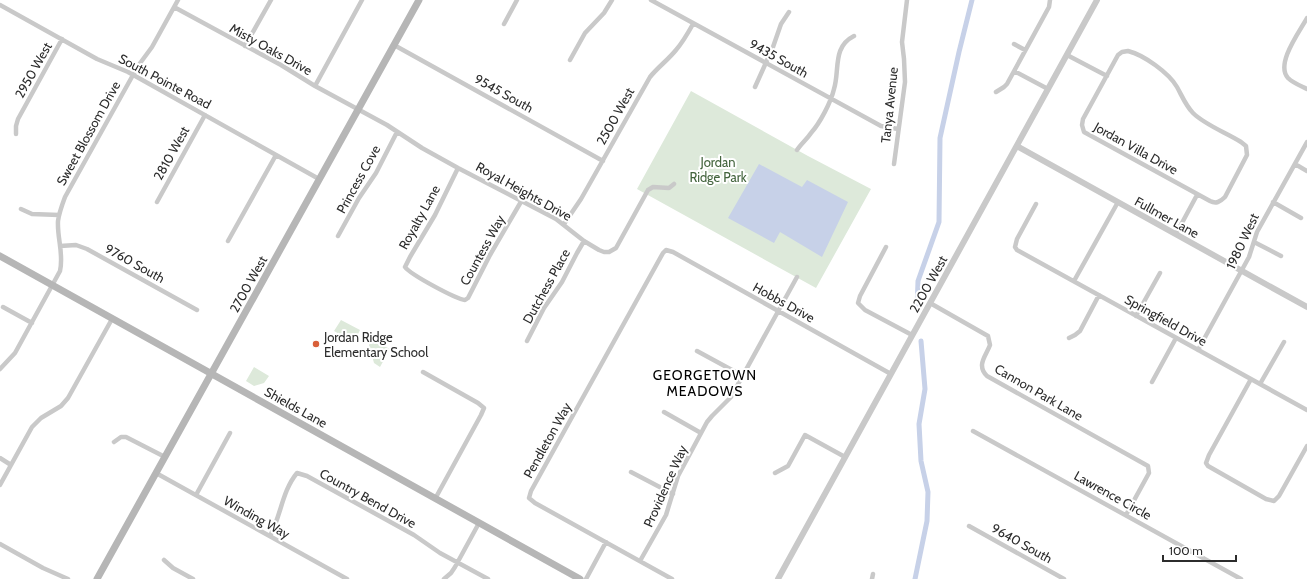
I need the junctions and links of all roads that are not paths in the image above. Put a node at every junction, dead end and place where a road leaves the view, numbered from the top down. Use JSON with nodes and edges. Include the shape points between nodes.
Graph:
{"nodes":[{"id":1,"x":178,"y":0,"type":"edge"},
{"id":2,"x":271,"y":0,"type":"edge"},
{"id":3,"x":362,"y":0,"type":"edge"},
{"id":4,"x":419,"y":0,"type":"edge"},
{"id":5,"x":517,"y":0,"type":"edge"},
{"id":6,"x":612,"y":0,"type":"edge"},
{"id":7,"x":651,"y":0,"type":"edge"},
{"id":8,"x":907,"y":0,"type":"edge"},
{"id":9,"x":1050,"y":0,"type":"edge"},
{"id":10,"x":1098,"y":0,"type":"edge"},
{"id":11,"x":0,"y":5,"type":"edge"},
{"id":12,"x":174,"y":7,"type":"junction"},
{"id":13,"x":789,"y":12,"type":"dead end"},
{"id":14,"x":1307,"y":18,"type":"edge"},
{"id":15,"x":504,"y":24,"type":"dead end"},
{"id":16,"x":693,"y":24,"type":"junction"},
{"id":17,"x":854,"y":36,"type":"dead end"},
{"id":18,"x":62,"y":39,"type":"junction"},
{"id":19,"x":394,"y":44,"type":"junction"},
{"id":20,"x":1014,"y":44,"type":"dead end"},
{"id":21,"x":245,"y":46,"type":"junction"},
{"id":22,"x":1025,"y":50,"type":"junction"},
{"id":23,"x":1067,"y":54,"type":"junction"},
{"id":24,"x":570,"y":60,"type":"dead end"},
{"id":25,"x":766,"y":63,"type":"junction"},
{"id":26,"x":1014,"y":71,"type":"junction"},
{"id":27,"x":133,"y":75,"type":"junction"},
{"id":28,"x":1107,"y":76,"type":"junction"},
{"id":29,"x":315,"y":86,"type":"junction"},
{"id":30,"x":755,"y":87,"type":"dead end"},
{"id":31,"x":1048,"y":89,"type":"junction"},
{"id":32,"x":1307,"y":89,"type":"edge"},
{"id":33,"x":996,"y":92,"type":"dead end"},
{"id":34,"x":830,"y":99,"type":"junction"},
{"id":35,"x":358,"y":109,"type":"junction"},
{"id":36,"x":205,"y":115,"type":"junction"},
{"id":37,"x":898,"y":129,"type":"junction"},
{"id":38,"x":397,"y":132,"type":"junction"},
{"id":39,"x":16,"y":134,"type":"dead end"},
{"id":40,"x":1307,"y":142,"type":"edge"},
{"id":41,"x":1017,"y":146,"type":"junction"},
{"id":42,"x":797,"y":150,"type":"dead end"},
{"id":43,"x":276,"y":155,"type":"junction"},
{"id":44,"x":603,"y":161,"type":"junction"},
{"id":45,"x":894,"y":164,"type":"dead end"},
{"id":46,"x":1295,"y":164,"type":"junction"},
{"id":47,"x":458,"y":168,"type":"junction"},
{"id":48,"x":1307,"y":171,"type":"edge"},
{"id":49,"x":320,"y":179,"type":"junction"},
{"id":50,"x":674,"y":184,"type":"dead end"},
{"id":51,"x":1197,"y":195,"type":"junction"},
{"id":52,"x":522,"y":200,"type":"junction"},
{"id":53,"x":157,"y":202,"type":"dead end"},
{"id":54,"x":1118,"y":202,"type":"junction"},
{"id":55,"x":1273,"y":202,"type":"junction"},
{"id":56,"x":1036,"y":204,"type":"dead end"},
{"id":57,"x":21,"y":209,"type":"dead end"},
{"id":58,"x":59,"y":214,"type":"junction"},
{"id":59,"x":1301,"y":218,"type":"dead end"},
{"id":60,"x":564,"y":224,"type":"junction"},
{"id":61,"x":1176,"y":234,"type":"junction"},
{"id":62,"x":338,"y":236,"type":"dead end"},
{"id":63,"x":584,"y":241,"type":"junction"},
{"id":64,"x":228,"y":242,"type":"dead end"},
{"id":65,"x":1254,"y":242,"type":"junction"},
{"id":66,"x":60,"y":246,"type":"junction"},
{"id":67,"x":886,"y":247,"type":"dead end"},
{"id":68,"x":666,"y":250,"type":"joint"},
{"id":69,"x":0,"y":256,"type":"edge"},
{"id":70,"x":1281,"y":256,"type":"dead end"},
{"id":71,"x":1242,"y":270,"type":"junction"},
{"id":72,"x":1160,"y":273,"type":"dead end"},
{"id":73,"x":797,"y":277,"type":"dead end"},
{"id":74,"x":1074,"y":281,"type":"junction"},
{"id":75,"x":434,"y":285,"type":"joint"},
{"id":76,"x":52,"y":286,"type":"junction"},
{"id":77,"x":1099,"y":295,"type":"junction"},
{"id":78,"x":930,"y":304,"type":"junction"},
{"id":79,"x":3,"y":306,"type":"dead end"},
{"id":80,"x":1307,"y":307,"type":"edge"},
{"id":81,"x":197,"y":310,"type":"dead end"},
{"id":82,"x":779,"y":311,"type":"junction"},
{"id":83,"x":1136,"y":316,"type":"junction"},
{"id":84,"x":112,"y":319,"type":"junction"},
{"id":85,"x":32,"y":323,"type":"junction"},
{"id":86,"x":912,"y":335,"type":"junction"},
{"id":87,"x":1069,"y":338,"type":"dead end"},
{"id":88,"x":1176,"y":338,"type":"junction"},
{"id":89,"x":527,"y":341,"type":"dead end"},
{"id":90,"x":1284,"y":342,"type":"dead end"},
{"id":91,"x":1198,"y":350,"type":"junction"},
{"id":92,"x":697,"y":351,"type":"dead end"},
{"id":93,"x":0,"y":369,"type":"edge"},
{"id":94,"x":423,"y":372,"type":"dead end"},
{"id":95,"x":211,"y":374,"type":"junction"},
{"id":96,"x":891,"y":374,"type":"junction"},
{"id":97,"x":743,"y":376,"type":"junction"},
{"id":98,"x":1251,"y":379,"type":"junction"},
{"id":99,"x":1152,"y":382,"type":"dead end"},
{"id":100,"x":1260,"y":384,"type":"junction"},
{"id":101,"x":1307,"y":410,"type":"edge"},
{"id":102,"x":664,"y":412,"type":"dead end"},
{"id":103,"x":973,"y":431,"type":"dead end"},
{"id":104,"x":230,"y":433,"type":"dead end"},
{"id":105,"x":701,"y":433,"type":"junction"},
{"id":106,"x":114,"y":442,"type":"dead end"},
{"id":107,"x":1307,"y":446,"type":"edge"},
{"id":108,"x":165,"y":457,"type":"junction"},
{"id":109,"x":845,"y":457,"type":"junction"},
{"id":110,"x":0,"y":458,"type":"edge"},
{"id":111,"x":11,"y":465,"type":"junction"},
{"id":112,"x":631,"y":472,"type":"dead end"},
{"id":113,"x":156,"y":473,"type":"junction"},
{"id":114,"x":775,"y":473,"type":"dead end"},
{"id":115,"x":0,"y":485,"type":"edge"},
{"id":116,"x":673,"y":494,"type":"junction"},
{"id":117,"x":196,"y":495,"type":"junction"},
{"id":118,"x":435,"y":499,"type":"junction"},
{"id":119,"x":1126,"y":515,"type":"junction"},
{"id":120,"x":479,"y":523,"type":"junction"},
{"id":121,"x":969,"y":526,"type":"dead end"},
{"id":122,"x":270,"y":536,"type":"junction"},
{"id":123,"x":606,"y":542,"type":"junction"},
{"id":124,"x":0,"y":544,"type":"edge"},
{"id":125,"x":164,"y":560,"type":"dead end"},
{"id":126,"x":640,"y":561,"type":"junction"},
{"id":127,"x":457,"y":562,"type":"junction"},
{"id":128,"x":68,"y":579,"type":"edge"},
{"id":129,"x":97,"y":579,"type":"edge"},
{"id":130,"x":193,"y":579,"type":"edge"},
{"id":131,"x":347,"y":579,"type":"edge"},
{"id":132,"x":444,"y":579,"type":"edge"},
{"id":133,"x":488,"y":579,"type":"edge"},
{"id":134,"x":580,"y":579,"type":"edge"},
{"id":135,"x":586,"y":579,"type":"edge"},
{"id":136,"x":672,"y":579,"type":"edge"},
{"id":137,"x":778,"y":579,"type":"edge"},
{"id":138,"x":1064,"y":579,"type":"edge"},
{"id":139,"x":1242,"y":579,"type":"edge"}],
"edges":[{"from":1,"to":12,"type":"street","name":"Sweet Blossom Drive"},
{"from":2,"to":21,"type":"street"},
{"from":3,"to":29,"type":"street"},
{"from":4,"to":19,"type":"main road","name":"2700 West"},
{"from":5,"to":15,"type":"street"},
{"from":6,"to":24,"type":"street","via":[[604,13],[585,33]]},
{"from":7,"to":16,"type":"street","name":"9435 South"},
{"from":8,"to":37,"type":"street","name":"Tanya Avenue","via":[[902,42],[905,82]]},
{"from":9,"to":22,"type":"street","via":[[1049,7]]},
{"from":10,"to":23,"type":"street","name":"2200 West"},
{"from":11,"to":18,"type":"street","name":"South Pointe Road"},
{"from":12,"to":21,"type":"street","name":"Misty Oaks Drive"},
{"from":12,"to":27,"type":"street","name":"Sweet Blossom Drive"},
{"from":13,"to":25,"type":"street","via":[[781,24]]},
{"from":14,"to":32,"type":"street","via":[[1286,57],[1284,67],[1289,78]]},
{"from":16,"to":25,"type":"street","name":"9435 South"},
{"from":16,"to":44,"type":"street","name":"2500 West","via":[[676,51],[650,77]]},
{"from":17,"to":34,"type":"street","via":[[846,42],[839,55]]},
{"from":18,"to":27,"type":"street","name":"South Pointe Road"},
{"from":18,"to":39,"type":"street","name":"2950 West","via":[[18,118]]},
{"from":19,"to":35,"type":"main road","name":"2700 West"},
{"from":19,"to":44,"type":"street","name":"9545 South"},
{"from":20,"to":22,"type":"street"},
{"from":21,"to":29,"type":"street","name":"Misty Oaks Drive"},
{"from":22,"to":26,"type":"street"},
{"from":23,"to":28,"type":"street"},
{"from":23,"to":31,"type":"street","name":"2200 West"},
{"from":25,"to":30,"type":"street"},
{"from":25,"to":34,"type":"street","name":"9435 South"},
{"from":26,"to":31,"type":"street"},
{"from":26,"to":33,"type":"street","via":[[1006,86]]},
{"from":27,"to":36,"type":"street","name":"South Pointe Road"},
{"from":27,"to":58,"type":"street","name":"Sweet Blossom Drive","via":[[65,197]]},
{"from":28,"to":51,"type":"street","name":"Jordan Villa Drive","via":[[1083,119],[1084,132]]},
{"from":28,"to":51,"type":"street","name":"Jordan Villa Drive","via":[[1118,55],[1122,52],[1132,52],[1162,70],[1196,116],[1246,146],[1247,155],[1225,197],[1216,203]]},
{"from":29,"to":35,"type":"street","name":"Misty Oaks Drive"},
{"from":31,"to":41,"type":"street","name":"2200 West"},
{"from":34,"to":37,"type":"street","name":"9435 South","via":[[881,126]]},
{"from":34,"to":42,"type":"street","via":[[812,133]]},
{"from":35,"to":38,"type":"street","name":"Royal Heights Drive"},
{"from":35,"to":49,"type":"main road","name":"2700 West"},
{"from":36,"to":43,"type":"street","name":"South Pointe Road"},
{"from":36,"to":53,"type":"street","name":"2810 West"},
{"from":37,"to":45,"type":"street","name":"Tanya Avenue"},
{"from":38,"to":47,"type":"street","name":"Royal Heights Drive"},
{"from":38,"to":62,"type":"street","name":"Princess Cove"},
{"from":40,"to":46,"type":"street","name":"1980 West"},
{"from":41,"to":54,"type":"street","name":"Fullmer Lane"},
{"from":41,"to":78,"type":"street","name":"2200 West"},
{"from":43,"to":49,"type":"street","name":"South Pointe Road"},
{"from":43,"to":64,"type":"street"},
{"from":44,"to":60,"type":"street","name":"2500 West"},
{"from":46,"to":48,"type":"street"},
{"from":46,"to":55,"type":"street","name":"1980 West"},
{"from":47,"to":52,"type":"street","name":"Royal Heights Drive"},
{"from":47,"to":75,"type":"street","name":"Royalty Lane","via":[[406,268]]},
{"from":49,"to":95,"type":"main road","name":"2700 West"},
{"from":50,"to":63,"type":"street","name":"Royal Heights Drive","via":[[669,188],[653,187],[648,190],[613,250],[604,252]]},
{"from":51,"to":61,"type":"street"},
{"from":52,"to":60,"type":"street","name":"Royal Heights Drive"},
{"from":52,"to":75,"type":"street","name":"Countess Way","via":[[465,300]]},
{"from":54,"to":61,"type":"street","name":"Fullmer Lane"},
{"from":54,"to":74,"type":"street"},
{"from":55,"to":59,"type":"street"},
{"from":55,"to":65,"type":"street","name":"1980 West"},
{"from":56,"to":74,"type":"street","name":"Springfield Drive","via":[[1015,247]]},
{"from":57,"to":58,"type":"street","via":[[32,214]]},
{"from":58,"to":66,"type":"street","name":"Sweet Blossom Drive"},
{"from":60,"to":63,"type":"street","name":"Royal Heights Drive"},
{"from":61,"to":71,"type":"street","name":"Fullmer Lane"},
{"from":63,"to":89,"type":"street","name":"Dutchess Place"},
{"from":65,"to":70,"type":"street"},
{"from":65,"to":71,"type":"street","name":"1980 West"},
{"from":66,"to":76,"type":"street","name":"Sweet Blossom Drive","via":[[62,263]]},
{"from":66,"to":81,"type":"street","name":"9760 South","via":[[76,245],[87,249]]},
{"from":67,"to":86,"type":"street","via":[[858,303],[864,310]]},
{"from":68,"to":82,"type":"street","name":"Hobbs Drive"},
{"from":68,"to":123,"type":"street","name":"Pendleton Way","via":[[529,498]]},
{"from":69,"to":76,"type":"main road","name":"Shields Lane"},
{"from":71,"to":80,"type":"street","name":"Fullmer Lane"},
{"from":71,"to":91,"type":"street","name":"1980 West"},
{"from":72,"to":83,"type":"street"},
{"from":73,"to":82,"type":"street","name":"Providence Way"},
{"from":74,"to":77,"type":"street","name":"Springfield Drive"},
{"from":76,"to":84,"type":"main road","name":"Shields Lane"},
{"from":76,"to":85,"type":"street","name":"Sweet Blossom Drive"},
{"from":77,"to":83,"type":"street","name":"Springfield Drive"},
{"from":77,"to":87,"type":"street","via":[[1080,331]]},
{"from":78,"to":86,"type":"street","name":"2200 West"},
{"from":78,"to":119,"type":"street","name":"Cannon Park Lane","via":[[988,336],[990,347],[982,364],[987,376],[1147,465],[1149,473]]},
{"from":79,"to":85,"type":"street"},
{"from":82,"to":96,"type":"street","name":"Hobbs Drive"},
{"from":82,"to":97,"type":"street","name":"Providence Way"},
{"from":83,"to":88,"type":"street","name":"Springfield Drive"},
{"from":84,"to":95,"type":"main road","name":"Shields Lane"},
{"from":84,"to":111,"type":"street","via":[[68,398],[57,410],[36,422]]},
{"from":85,"to":93,"type":"street","name":"Sweet Blossom Drive","via":[[13,356]]},
{"from":86,"to":96,"type":"street","name":"2200 West"},
{"from":88,"to":91,"type":"street","name":"Springfield Drive"},
{"from":88,"to":99,"type":"street"},
{"from":90,"to":100,"type":"street"},
{"from":91,"to":98,"type":"street","name":"Springfield Drive"},
{"from":92,"to":97,"type":"street"},
{"from":94,"to":118,"type":"street","via":[[484,408]]},
{"from":95,"to":108,"type":"main road","name":"2700 West"},
{"from":95,"to":118,"type":"main road","name":"Shields Lane"},
{"from":96,"to":109,"type":"street","name":"2200 West"},
{"from":97,"to":105,"type":"street","name":"Providence Way","via":[[731,397],[712,416]]},
{"from":98,"to":100,"type":"street","name":"Springfield Drive"},
{"from":98,"to":107,"type":"street","via":[[1206,463],[1212,469],[1274,501]]},
{"from":100,"to":101,"type":"street","name":"Springfield Drive"},
{"from":102,"to":105,"type":"street"},
{"from":103,"to":119,"type":"street","name":"Lawrence Circle"},
{"from":104,"to":117,"type":"street"},
{"from":105,"to":116,"type":"street","name":"Providence Way","via":[[678,476]]},
{"from":106,"to":108,"type":"street","via":[[126,437]]},
{"from":108,"to":113,"type":"main road","name":"2700 West"},
{"from":109,"to":114,"type":"street","via":[[805,435],[788,466]]},
{"from":109,"to":137,"type":"street","name":"2200 West"},
{"from":110,"to":111,"type":"street"},
{"from":111,"to":115,"type":"street"},
{"from":112,"to":116,"type":"street"},
{"from":113,"to":117,"type":"street","name":"Winding Way"},
{"from":113,"to":129,"type":"main road","name":"2700 West"},
{"from":116,"to":126,"type":"street","name":"Providence Way","via":[[666,515]]},
{"from":117,"to":122,"type":"street","name":"Winding Way"},
{"from":118,"to":120,"type":"main road","name":"Shields Lane"},
{"from":119,"to":139,"type":"street","name":"Lawrence Circle"},
{"from":120,"to":127,"type":"street"},
{"from":120,"to":134,"type":"main road","name":"Shields Lane"},
{"from":121,"to":138,"type":"street","name":"9640 South"},
{"from":122,"to":127,"type":"street","name":"Country Bend Drive","via":[[285,492],[297,473],[307,476]]},
{"from":122,"to":131,"type":"street","name":"Winding Way"},
{"from":123,"to":126,"type":"street","name":"Pendleton Way"},
{"from":123,"to":135,"type":"street"},
{"from":124,"to":128,"type":"street"},
{"from":125,"to":130,"type":"street"},
{"from":126,"to":136,"type":"street","name":"Pendleton Way"},
{"from":127,"to":132,"type":"street"},
{"from":127,"to":133,"type":"street","name":"Country Bend Drive"}]}
